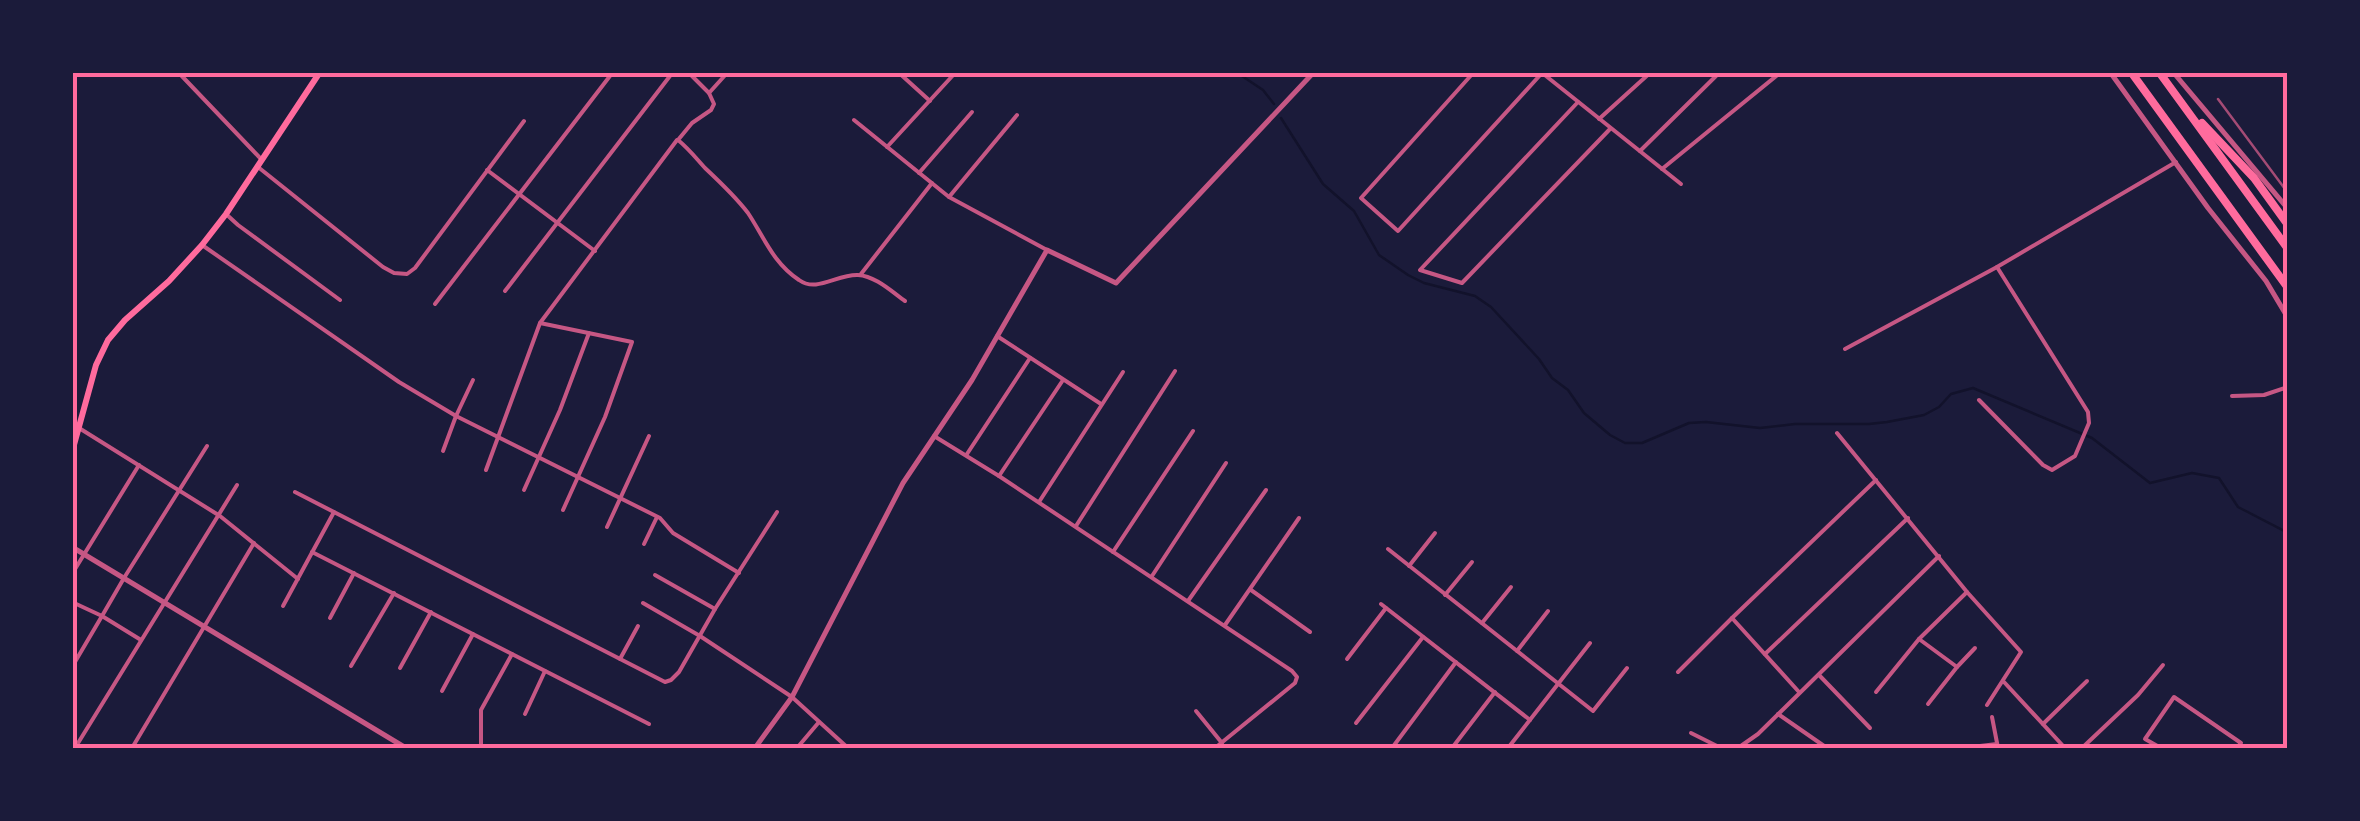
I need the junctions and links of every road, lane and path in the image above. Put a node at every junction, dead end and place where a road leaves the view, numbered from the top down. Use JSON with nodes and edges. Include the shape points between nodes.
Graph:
{"nodes":[{"id":1,"x":178,"y":72,"type":"edge"},
{"id":2,"x":320,"y":72,"type":"edge"},
{"id":3,"x":612,"y":72,"type":"edge"},
{"id":4,"x":673,"y":72,"type":"edge"},
{"id":5,"x":688,"y":72,"type":"edge"},
{"id":6,"x":728,"y":72,"type":"edge"},
{"id":7,"x":898,"y":72,"type":"edge"},
{"id":8,"x":956,"y":72,"type":"edge"},
{"id":9,"x":1314,"y":72,"type":"edge"},
{"id":10,"x":1474,"y":72,"type":"edge"},
{"id":11,"x":1650,"y":72,"type":"edge"},
{"id":12,"x":1720,"y":72,"type":"edge"},
{"id":13,"x":1782,"y":72,"type":"edge"},
{"id":14,"x":2110,"y":72,"type":"edge"},
{"id":15,"x":2131,"y":72,"type":"edge"},
{"id":16,"x":2159,"y":72,"type":"edge"},
{"id":17,"x":2173,"y":72,"type":"edge"},
{"id":18,"x":1541,"y":73,"type":"edge"},
{"id":19,"x":709,"y":93,"type":"junction"},
{"id":20,"x":930,"y":101,"type":"junction"},
{"id":21,"x":1578,"y":102,"type":"junction"},
{"id":22,"x":2182,"y":102,"type":"junction"},
{"id":23,"x":972,"y":112,"type":"dead end"},
{"id":24,"x":1017,"y":115,"type":"dead end"},
{"id":25,"x":524,"y":120,"type":"dead end"},
{"id":26,"x":854,"y":120,"type":"dead end"},
{"id":27,"x":1599,"y":120,"type":"junction"},
{"id":28,"x":1610,"y":128,"type":"junction"},
{"id":29,"x":678,"y":140,"type":"junction"},
{"id":30,"x":887,"y":147,"type":"junction"},
{"id":31,"x":1640,"y":151,"type":"junction"},
{"id":32,"x":2177,"y":162,"type":"junction"},
{"id":33,"x":260,"y":164,"type":"junction"},
{"id":34,"x":1662,"y":169,"type":"junction"},
{"id":35,"x":487,"y":170,"type":"junction"},
{"id":36,"x":919,"y":173,"type":"junction"},
{"id":37,"x":932,"y":183,"type":"junction"},
{"id":38,"x":1681,"y":184,"type":"dead end"},
{"id":39,"x":520,"y":195,"type":"junction"},
{"id":40,"x":950,"y":197,"type":"junction"},
{"id":41,"x":2288,"y":209,"type":"edge"},
{"id":42,"x":226,"y":214,"type":"junction"},
{"id":43,"x":557,"y":222,"type":"junction"},
{"id":44,"x":2288,"y":225,"type":"edge"},
{"id":45,"x":202,"y":245,"type":"junction"},
{"id":46,"x":2288,"y":248,"type":"edge"},
{"id":47,"x":595,"y":250,"type":"junction"},
{"id":48,"x":1047,"y":250,"type":"junction"},
{"id":49,"x":1997,"y":267,"type":"junction"},
{"id":50,"x":860,"y":275,"type":"junction"},
{"id":51,"x":2288,"y":288,"type":"edge"},
{"id":52,"x":504,"y":291,"type":"dead end"},
{"id":53,"x":340,"y":300,"type":"dead end"},
{"id":54,"x":904,"y":301,"type":"dead end"},
{"id":55,"x":435,"y":304,"type":"dead end"},
{"id":56,"x":2288,"y":318,"type":"edge"},
{"id":57,"x":540,"y":323,"type":"junction"},
{"id":58,"x":589,"y":333,"type":"junction"},
{"id":59,"x":997,"y":336,"type":"junction"},
{"id":60,"x":1845,"y":348,"type":"dead end"},
{"id":61,"x":1030,"y":358,"type":"junction"},
{"id":62,"x":1122,"y":372,"type":"dead end"},
{"id":63,"x":1174,"y":372,"type":"dead end"},
{"id":64,"x":474,"y":380,"type":"dead end"},
{"id":65,"x":1063,"y":380,"type":"junction"},
{"id":66,"x":2288,"y":387,"type":"edge"},
{"id":67,"x":2232,"y":396,"type":"dead end"},
{"id":68,"x":1979,"y":400,"type":"dead end"},
{"id":69,"x":1101,"y":404,"type":"junction"},
{"id":70,"x":456,"y":416,"type":"junction"},
{"id":71,"x":79,"y":428,"type":"junction"},
{"id":72,"x":1193,"y":431,"type":"dead end"},
{"id":73,"x":1837,"y":433,"type":"dead end"},
{"id":74,"x":649,"y":436,"type":"dead end"},
{"id":75,"x":934,"y":436,"type":"junction"},
{"id":76,"x":498,"y":437,"type":"junction"},
{"id":77,"x":207,"y":446,"type":"dead end"},
{"id":78,"x":72,"y":452,"type":"edge"},
{"id":79,"x":443,"y":452,"type":"dead end"},
{"id":80,"x":966,"y":455,"type":"junction"},
{"id":81,"x":539,"y":458,"type":"junction"},
{"id":82,"x":1226,"y":463,"type":"dead end"},
{"id":83,"x":139,"y":465,"type":"junction"},
{"id":84,"x":486,"y":470,"type":"dead end"},
{"id":85,"x":1000,"y":476,"type":"junction"},
{"id":86,"x":579,"y":478,"type":"junction"},
{"id":87,"x":1876,"y":480,"type":"junction"},
{"id":88,"x":236,"y":484,"type":"dead end"},
{"id":89,"x":180,"y":490,"type":"junction"},
{"id":90,"x":524,"y":490,"type":"dead end"},
{"id":91,"x":1266,"y":490,"type":"dead end"},
{"id":92,"x":295,"y":492,"type":"dead end"},
{"id":93,"x":620,"y":498,"type":"junction"},
{"id":94,"x":1039,"y":503,"type":"junction"},
{"id":95,"x":564,"y":510,"type":"dead end"},
{"id":96,"x":334,"y":512,"type":"junction"},
{"id":97,"x":777,"y":512,"type":"dead end"},
{"id":98,"x":220,"y":516,"type":"junction"},
{"id":99,"x":657,"y":517,"type":"junction"},
{"id":100,"x":1299,"y":518,"type":"dead end"},
{"id":101,"x":1908,"y":518,"type":"junction"},
{"id":102,"x":1076,"y":526,"type":"junction"},
{"id":103,"x":607,"y":527,"type":"dead end"},
{"id":104,"x":1435,"y":534,"type":"dead end"},
{"id":105,"x":254,"y":543,"type":"junction"},
{"id":106,"x":644,"y":544,"type":"dead end"},
{"id":107,"x":72,"y":547,"type":"edge"},
{"id":108,"x":1388,"y":549,"type":"dead end"},
{"id":109,"x":312,"y":552,"type":"junction"},
{"id":110,"x":1113,"y":552,"type":"junction"},
{"id":111,"x":85,"y":554,"type":"junction"},
{"id":112,"x":1939,"y":556,"type":"junction"},
{"id":113,"x":1472,"y":562,"type":"dead end"},
{"id":114,"x":1409,"y":566,"type":"junction"},
{"id":115,"x":354,"y":573,"type":"junction"},
{"id":116,"x":739,"y":573,"type":"junction"},
{"id":117,"x":72,"y":574,"type":"edge"},
{"id":118,"x":655,"y":575,"type":"dead end"},
{"id":119,"x":1151,"y":577,"type":"junction"},
{"id":120,"x":124,"y":578,"type":"junction"},
{"id":121,"x":298,"y":579,"type":"junction"},
{"id":122,"x":1510,"y":587,"type":"dead end"},
{"id":123,"x":1250,"y":590,"type":"junction"},
{"id":124,"x":1968,"y":592,"type":"junction"},
{"id":125,"x":394,"y":594,"type":"junction"},
{"id":126,"x":1446,"y":595,"type":"junction"},
{"id":127,"x":1188,"y":601,"type":"junction"},
{"id":128,"x":72,"y":602,"type":"edge"},
{"id":129,"x":165,"y":602,"type":"junction"},
{"id":130,"x":643,"y":603,"type":"dead end"},
{"id":131,"x":283,"y":606,"type":"dead end"},
{"id":132,"x":716,"y":609,"type":"junction"},
{"id":133,"x":1548,"y":611,"type":"dead end"},
{"id":134,"x":431,"y":612,"type":"junction"},
{"id":135,"x":102,"y":616,"type":"junction"},
{"id":136,"x":330,"y":618,"type":"dead end"},
{"id":137,"x":1732,"y":618,"type":"junction"},
{"id":138,"x":1482,"y":624,"type":"junction"},
{"id":139,"x":1225,"y":625,"type":"junction"},
{"id":140,"x":204,"y":626,"type":"junction"},
{"id":141,"x":638,"y":626,"type":"dead end"},
{"id":142,"x":1310,"y":632,"type":"dead end"},
{"id":143,"x":473,"y":634,"type":"junction"},
{"id":144,"x":700,"y":636,"type":"junction"},
{"id":145,"x":1423,"y":637,"type":"junction"},
{"id":146,"x":141,"y":640,"type":"junction"},
{"id":147,"x":1919,"y":640,"type":"junction"},
{"id":148,"x":1590,"y":643,"type":"dead end"},
{"id":149,"x":1975,"y":648,"type":"dead end"},
{"id":150,"x":1517,"y":651,"type":"junction"},
{"id":151,"x":512,"y":654,"type":"junction"},
{"id":152,"x":1765,"y":654,"type":"junction"},
{"id":153,"x":620,"y":659,"type":"junction"},
{"id":154,"x":1347,"y":659,"type":"dead end"},
{"id":155,"x":1456,"y":662,"type":"junction"},
{"id":156,"x":350,"y":666,"type":"dead end"},
{"id":157,"x":2163,"y":666,"type":"dead end"},
{"id":158,"x":72,"y":667,"type":"edge"},
{"id":159,"x":1958,"y":667,"type":"junction"},
{"id":160,"x":400,"y":668,"type":"dead end"},
{"id":161,"x":1627,"y":668,"type":"dead end"},
{"id":162,"x":545,"y":671,"type":"junction"},
{"id":163,"x":1678,"y":672,"type":"dead end"},
{"id":164,"x":1818,"y":675,"type":"junction"},
{"id":165,"x":2004,"y":680,"type":"junction"},
{"id":166,"x":2087,"y":681,"type":"dead end"},
{"id":167,"x":1558,"y":683,"type":"junction"},
{"id":168,"x":442,"y":690,"type":"dead end"},
{"id":169,"x":1494,"y":692,"type":"junction"},
{"id":170,"x":1876,"y":692,"type":"dead end"},
{"id":171,"x":1800,"y":693,"type":"junction"},
{"id":172,"x":792,"y":697,"type":"junction"},
{"id":173,"x":1928,"y":704,"type":"dead end"},
{"id":174,"x":1988,"y":704,"type":"dead end"},
{"id":175,"x":1196,"y":711,"type":"dead end"},
{"id":176,"x":525,"y":714,"type":"dead end"},
{"id":177,"x":1778,"y":714,"type":"junction"},
{"id":178,"x":1992,"y":716,"type":"dead end"},
{"id":179,"x":1530,"y":720,"type":"junction"},
{"id":180,"x":818,"y":722,"type":"junction"},
{"id":181,"x":1356,"y":722,"type":"dead end"},
{"id":182,"x":649,"y":724,"type":"dead end"},
{"id":183,"x":2043,"y":724,"type":"junction"},
{"id":184,"x":1870,"y":728,"type":"dead end"},
{"id":185,"x":1691,"y":732,"type":"dead end"},
{"id":186,"x":1222,"y":743,"type":"junction"},
{"id":187,"x":1998,"y":746,"type":"edge"},
{"id":188,"x":75,"y":748,"type":"edge"},
{"id":189,"x":132,"y":748,"type":"edge"},
{"id":190,"x":406,"y":748,"type":"edge"},
{"id":191,"x":481,"y":748,"type":"edge"},
{"id":192,"x":755,"y":748,"type":"edge"},
{"id":193,"x":797,"y":748,"type":"edge"},
{"id":194,"x":848,"y":748,"type":"edge"},
{"id":195,"x":1215,"y":748,"type":"edge"},
{"id":196,"x":1392,"y":748,"type":"edge"},
{"id":197,"x":1452,"y":748,"type":"edge"},
{"id":198,"x":1508,"y":748,"type":"edge"},
{"id":199,"x":1721,"y":748,"type":"edge"},
{"id":200,"x":1740,"y":748,"type":"edge"},
{"id":201,"x":1827,"y":748,"type":"edge"},
{"id":202,"x":1962,"y":748,"type":"edge"},
{"id":203,"x":2065,"y":748,"type":"edge"},
{"id":204,"x":2082,"y":748,"type":"edge"},
{"id":205,"x":2161,"y":748,"type":"edge"},
{"id":206,"x":2237,"y":748,"type":"edge"}],
"edges":[{"from":1,"to":33,"type":"street"},
{"from":2,"to":33,"type":"main road"},
{"from":3,"to":39,"type":"street"},
{"from":4,"to":43,"type":"street"},
{"from":5,"to":19,"type":"street"},
{"from":6,"to":19,"type":"street"},
{"from":7,"to":20,"type":"street"},
{"from":8,"to":20,"type":"street"},
{"from":9,"to":48,"type":"street","via":[[1116,283]]},
{"from":10,"to":18,"type":"street","via":[[1360,198],[1398,231]]},
{"from":11,"to":27,"type":"street"},
{"from":12,"to":31,"type":"street"},
{"from":13,"to":34,"type":"street"},
{"from":14,"to":32,"type":"street"},
{"from":15,"to":51,"type":"highway"},
{"from":16,"to":22,"type":"highway"},
{"from":17,"to":41,"type":"street"},
{"from":18,"to":21,"type":"street"},
{"from":19,"to":29,"type":"street","via":[[714,104]]},
{"from":20,"to":30,"type":"street"},
{"from":21,"to":27,"type":"street"},
{"from":21,"to":28,"type":"street","via":[[1420,270],[1462,283]]},
{"from":22,"to":44,"type":"highway"},
{"from":22,"to":46,"type":"highway"},
{"from":23,"to":36,"type":"street"},
{"from":24,"to":40,"type":"street"},
{"from":25,"to":35,"type":"street"},
{"from":26,"to":30,"type":"street"},
{"from":27,"to":28,"type":"street"},
{"from":28,"to":31,"type":"street"},
{"from":29,"to":47,"type":"street"},
{"from":29,"to":50,"type":"street","via":[[737,200],[772,256],[804,284]]},
{"from":30,"to":36,"type":"street"},
{"from":31,"to":34,"type":"street"},
{"from":32,"to":49,"type":"street"},
{"from":32,"to":56,"type":"street"},
{"from":33,"to":35,"type":"street","via":[[383,267],[407,274]]},
{"from":33,"to":42,"type":"main road"},
{"from":34,"to":38,"type":"street"},
{"from":35,"to":39,"type":"street"},
{"from":36,"to":37,"type":"street"},
{"from":37,"to":40,"type":"street"},
{"from":37,"to":50,"type":"street"},
{"from":39,"to":43,"type":"street"},
{"from":39,"to":55,"type":"street"},
{"from":40,"to":48,"type":"street"},
{"from":42,"to":45,"type":"main road"},
{"from":42,"to":53,"type":"street"},
{"from":43,"to":47,"type":"street"},
{"from":43,"to":52,"type":"street"},
{"from":45,"to":70,"type":"street"},
{"from":45,"to":71,"type":"main road","via":[[108,340]]},
{"from":47,"to":57,"type":"street"},
{"from":48,"to":59,"type":"street"},
{"from":49,"to":60,"type":"street"},
{"from":49,"to":68,"type":"street","via":[[2090,423],[2076,456],[2052,470]]},
{"from":50,"to":54,"type":"street"},
{"from":57,"to":58,"type":"street"},
{"from":57,"to":76,"type":"street"},
{"from":58,"to":81,"type":"street"},
{"from":58,"to":86,"type":"street","via":[[632,342]]},
{"from":59,"to":61,"type":"street"},
{"from":59,"to":75,"type":"street"},
{"from":61,"to":65,"type":"street"},
{"from":61,"to":80,"type":"street"},
{"from":62,"to":69,"type":"street"},
{"from":63,"to":102,"type":"street"},
{"from":64,"to":70,"type":"street"},
{"from":65,"to":69,"type":"street"},
{"from":65,"to":85,"type":"street"},
{"from":66,"to":67,"type":"street"},
{"from":69,"to":94,"type":"street"},
{"from":70,"to":76,"type":"street"},
{"from":70,"to":79,"type":"street"},
{"from":71,"to":78,"type":"main road"},
{"from":71,"to":83,"type":"street"},
{"from":72,"to":110,"type":"street"},
{"from":73,"to":87,"type":"street"},
{"from":74,"to":93,"type":"street"},
{"from":75,"to":80,"type":"street"},
{"from":75,"to":172,"type":"street"},
{"from":76,"to":81,"type":"street"},
{"from":76,"to":84,"type":"street"},
{"from":77,"to":89,"type":"street"},
{"from":80,"to":85,"type":"street"},
{"from":81,"to":86,"type":"street"},
{"from":81,"to":90,"type":"street"},
{"from":82,"to":119,"type":"street"},
{"from":83,"to":89,"type":"street"},
{"from":83,"to":111,"type":"street"},
{"from":85,"to":94,"type":"street"},
{"from":86,"to":93,"type":"street"},
{"from":86,"to":95,"type":"street"},
{"from":87,"to":101,"type":"street"},
{"from":87,"to":137,"type":"street"},
{"from":88,"to":98,"type":"street"},
{"from":89,"to":98,"type":"street"},
{"from":89,"to":120,"type":"street"},
{"from":91,"to":127,"type":"street"},
{"from":92,"to":96,"type":"street"},
{"from":93,"to":99,"type":"street"},
{"from":93,"to":103,"type":"street"},
{"from":94,"to":102,"type":"street"},
{"from":96,"to":109,"type":"street"},
{"from":96,"to":153,"type":"street"},
{"from":97,"to":116,"type":"street"},
{"from":98,"to":105,"type":"street"},
{"from":98,"to":129,"type":"street"},
{"from":99,"to":106,"type":"street"},
{"from":99,"to":116,"type":"street"},
{"from":100,"to":123,"type":"street"},
{"from":101,"to":112,"type":"street"},
{"from":101,"to":152,"type":"street"},
{"from":102,"to":110,"type":"street"},
{"from":104,"to":114,"type":"street"},
{"from":105,"to":121,"type":"street"},
{"from":105,"to":140,"type":"street"},
{"from":107,"to":111,"type":"street"},
{"from":108,"to":114,"type":"street"},
{"from":109,"to":115,"type":"street"},
{"from":109,"to":121,"type":"street"},
{"from":110,"to":119,"type":"street"},
{"from":111,"to":117,"type":"street"},
{"from":111,"to":120,"type":"street"},
{"from":112,"to":124,"type":"street"},
{"from":112,"to":164,"type":"street"},
{"from":113,"to":126,"type":"street"},
{"from":114,"to":126,"type":"street"},
{"from":115,"to":125,"type":"street"},
{"from":115,"to":136,"type":"street"},
{"from":116,"to":132,"type":"street"},
{"from":118,"to":132,"type":"street"},
{"from":119,"to":127,"type":"street"},
{"from":120,"to":129,"type":"street"},
{"from":120,"to":135,"type":"street"},
{"from":121,"to":131,"type":"street"},
{"from":122,"to":138,"type":"street"},
{"from":123,"to":139,"type":"street"},
{"from":123,"to":142,"type":"street"},
{"from":124,"to":147,"type":"street"},
{"from":124,"to":165,"type":"street","via":[[2022,652]]},
{"from":125,"to":134,"type":"street"},
{"from":125,"to":156,"type":"street"},
{"from":126,"to":138,"type":"street"},
{"from":127,"to":139,"type":"street"},
{"from":128,"to":135,"type":"street"},
{"from":129,"to":140,"type":"street"},
{"from":129,"to":146,"type":"street"},
{"from":130,"to":144,"type":"street"},
{"from":132,"to":144,"type":"street"},
{"from":133,"to":150,"type":"street"},
{"from":134,"to":143,"type":"street"},
{"from":134,"to":160,"type":"street"},
{"from":135,"to":146,"type":"street"},
{"from":135,"to":158,"type":"street"},
{"from":137,"to":152,"type":"street"},
{"from":137,"to":163,"type":"street"},
{"from":138,"to":150,"type":"street"},
{"from":139,"to":186,"type":"street","via":[[1296,677]]},
{"from":140,"to":189,"type":"street"},
{"from":140,"to":190,"type":"street"},
{"from":141,"to":153,"type":"street"},
{"from":143,"to":151,"type":"street"},
{"from":143,"to":168,"type":"street"},
{"from":144,"to":153,"type":"street","via":[[679,672],[665,682]]},
{"from":144,"to":172,"type":"street"},
{"from":145,"to":154,"type":"street","via":[[1384,606]]},
{"from":145,"to":155,"type":"street"},
{"from":145,"to":181,"type":"street"},
{"from":146,"to":188,"type":"street"},
{"from":147,"to":159,"type":"street"},
{"from":147,"to":170,"type":"street"},
{"from":148,"to":167,"type":"street"},
{"from":149,"to":159,"type":"street"},
{"from":150,"to":167,"type":"street"},
{"from":151,"to":162,"type":"street"},
{"from":151,"to":191,"type":"street","via":[[481,710]]},
{"from":152,"to":171,"type":"street"},
{"from":155,"to":169,"type":"street"},
{"from":155,"to":196,"type":"street"},
{"from":157,"to":204,"type":"street"},
{"from":159,"to":173,"type":"street"},
{"from":161,"to":167,"type":"street","via":[[1594,710]]},
{"from":162,"to":176,"type":"street"},
{"from":162,"to":182,"type":"street"},
{"from":164,"to":171,"type":"street"},
{"from":164,"to":184,"type":"street"},
{"from":165,"to":174,"type":"street"},
{"from":165,"to":183,"type":"street"},
{"from":166,"to":183,"type":"street"},
{"from":167,"to":179,"type":"street"},
{"from":169,"to":179,"type":"street"},
{"from":169,"to":197,"type":"street"},
{"from":171,"to":177,"type":"street"},
{"from":172,"to":180,"type":"street"},
{"from":172,"to":192,"type":"street"},
{"from":175,"to":186,"type":"street"},
{"from":177,"to":200,"type":"street"},
{"from":177,"to":201,"type":"street"},
{"from":178,"to":187,"type":"street"},
{"from":179,"to":198,"type":"street"},
{"from":180,"to":193,"type":"street"},
{"from":180,"to":194,"type":"street"},
{"from":183,"to":203,"type":"street"},
{"from":185,"to":199,"type":"street"},
{"from":186,"to":195,"type":"street"},
{"from":187,"to":202,"type":"street"},
{"from":205,"to":206,"type":"street","via":[[2145,738],[2174,698],[2241,743]]}]}
